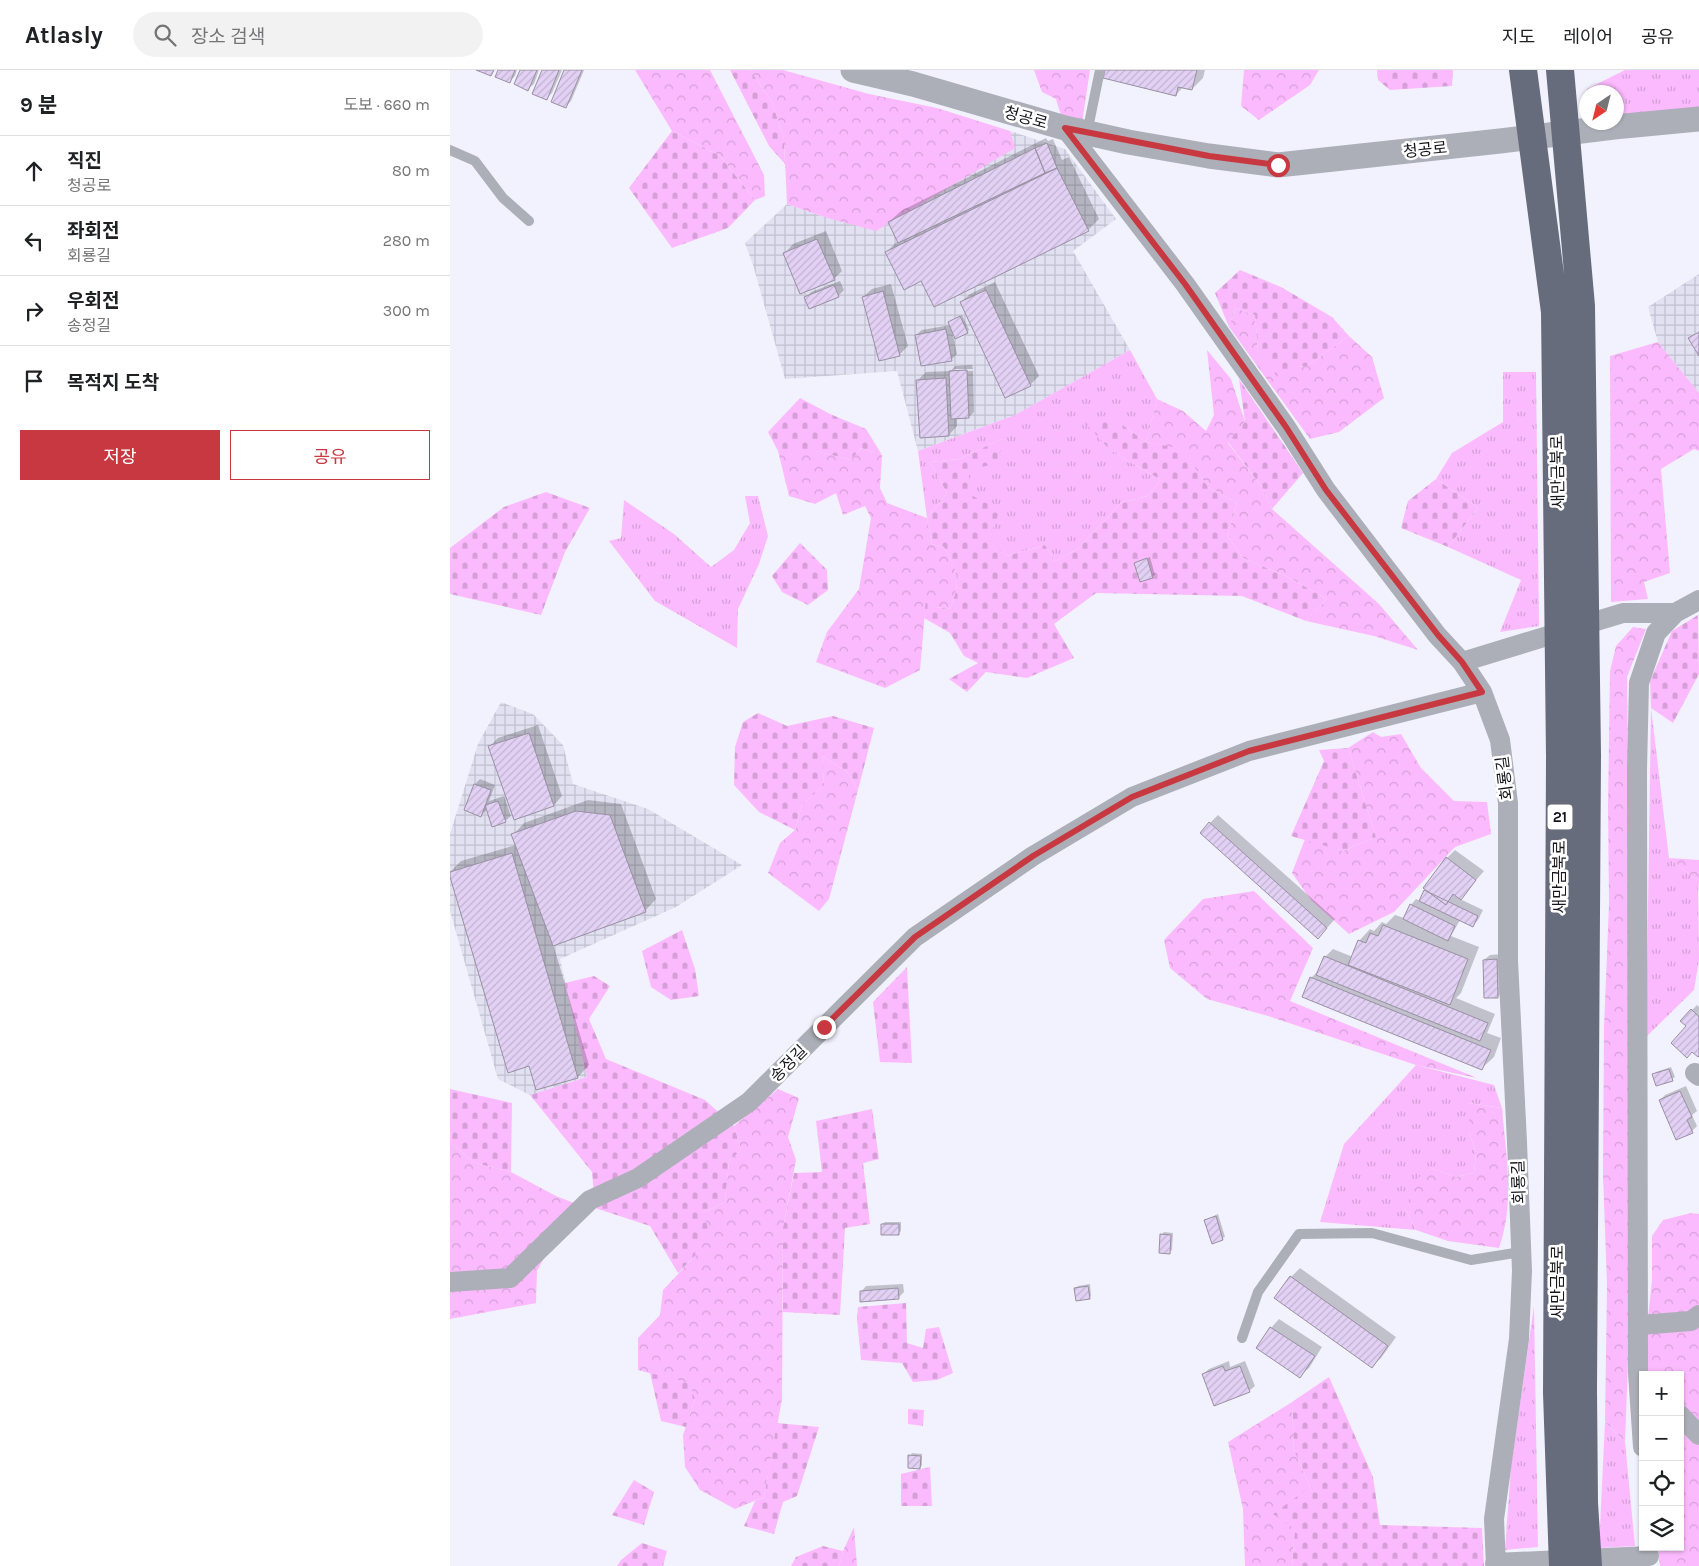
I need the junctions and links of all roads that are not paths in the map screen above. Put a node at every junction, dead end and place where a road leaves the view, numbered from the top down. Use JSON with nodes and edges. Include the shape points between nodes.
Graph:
{"nodes":[{"id":1,"x":853,"y":70,"type":"edge"},
{"id":2,"x":1100,"y":70,"type":"edge"},
{"id":3,"x":1523,"y":70,"type":"edge"},
{"id":4,"x":1560,"y":70,"type":"edge"},
{"id":5,"x":1699,"y":119,"type":"edge"},
{"id":6,"x":1076,"y":131,"type":"junction"},
{"id":7,"x":450,"y":150,"type":"edge"},
{"id":8,"x":530,"y":221,"type":"dead end"},
{"id":9,"x":1699,"y":600,"type":"edge"},
{"id":10,"x":1675,"y":613,"type":"junction"},
{"id":11,"x":1462,"y":662,"type":"junction"},
{"id":12,"x":1482,"y":692,"type":"junction"},
{"id":13,"x":1521,"y":1252,"type":"junction"},
{"id":14,"x":450,"y":1282,"type":"edge"},
{"id":15,"x":1699,"y":1316,"type":"edge"},
{"id":16,"x":1639,"y":1325,"type":"junction"},
{"id":17,"x":1242,"y":1338,"type":"dead end"},
{"id":18,"x":1641,"y":1371,"type":"edge"},
{"id":19,"x":1681,"y":1416,"type":"edge"},
{"id":20,"x":1699,"y":1435,"type":"edge"},
{"id":21,"x":1650,"y":1556,"type":"edge"},
{"id":22,"x":1496,"y":1564,"type":"edge"},
{"id":23,"x":1563,"y":1566,"type":"edge"},
{"id":24,"x":1588,"y":1566,"type":"edge"}],
"edges":[{"from":1,"to":6,"type":"street","name":"청공로"},
{"from":2,"to":6,"type":"lane"},
{"from":3,"to":23,"type":"highway","name":"새만금북로","number":"21","via":[[1554,312],[1560,756],[1557,1393]]},
{"from":4,"to":24,"type":"highway","name":"새만금북로","number":"21","via":[[1581,306],[1587,755],[1583,1390]]},
{"from":5,"to":6,"type":"street","name":"청공로","via":[[1278,165]]},
{"from":6,"to":11,"type":"street","name":"회룡길","via":[[1286,427],[1326,490]]},
{"from":7,"to":8,"type":"lane","via":[[476,161],[503,198]]},
{"from":9,"to":10,"type":"street"},
{"from":10,"to":11,"type":"street","via":[[1623,613]]},
{"from":10,"to":16,"type":"street","via":[[1656,633],[1639,683]]},
{"from":11,"to":12,"type":"street","name":"회룡길"},
{"from":12,"to":13,"type":"street","name":"회룡길","via":[[1500,740],[1508,803],[1508,961]]},
{"from":12,"to":14,"type":"street","name":"송정길","via":[[1249,751],[1132,797],[1033,856],[915,937],[749,1102],[638,1178],[590,1200],[510,1278]]},
{"from":13,"to":17,"type":"lane","via":[[1471,1260],[1372,1233],[1300,1234],[1258,1292]]},
{"from":13,"to":22,"type":"street","name":"회룡길","via":[[1519,1339],[1494,1519]]},
{"from":15,"to":16,"type":"street","via":[[1691,1321]]},
{"from":16,"to":18,"type":"street"},
{"from":19,"to":20,"type":"street"},
{"from":21,"to":22,"type":"street"}]}
